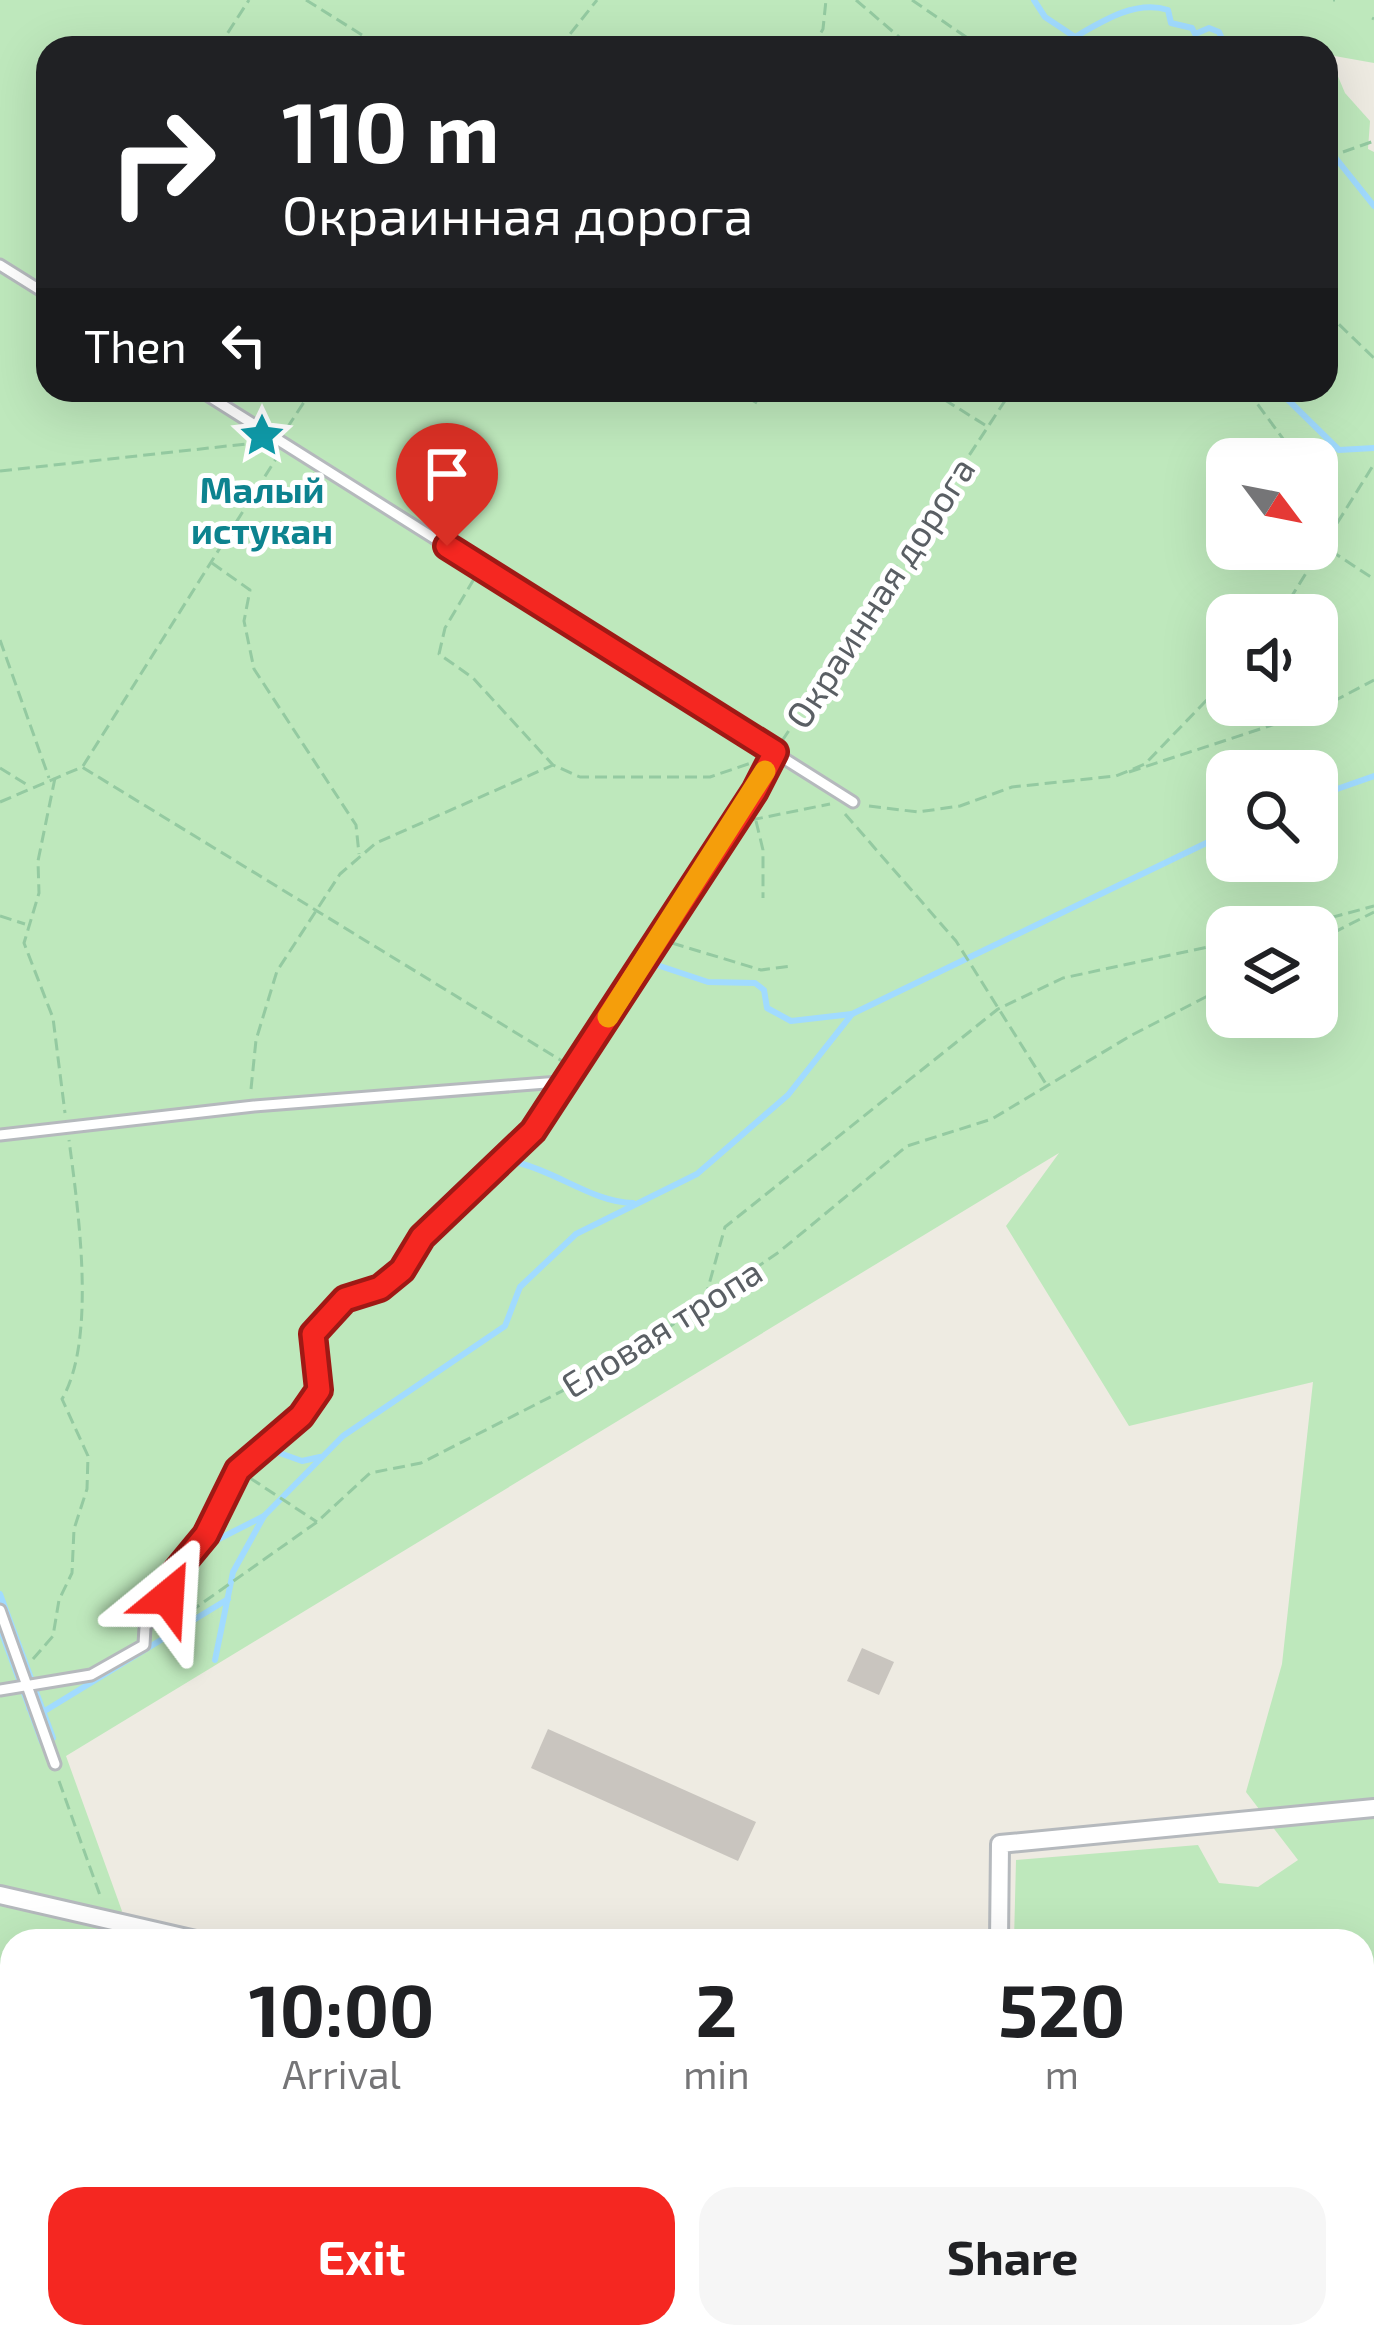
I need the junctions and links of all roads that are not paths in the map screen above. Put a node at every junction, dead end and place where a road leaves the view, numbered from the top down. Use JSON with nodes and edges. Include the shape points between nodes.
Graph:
{"nodes":[{"id":1,"x":0,"y":265,"type":"edge"},
{"id":2,"x":36,"y":288,"type":"edge"},
{"id":3,"x":218,"y":402,"type":"edge"},
{"id":4,"x":773,"y":756,"type":"junction"},
{"id":5,"x":853,"y":802,"type":"road end"},
{"id":6,"x":573,"y":1069,"type":"junction"},
{"id":7,"x":0,"y":1136,"type":"edge"},
{"id":8,"x":0,"y":1610,"type":"edge"},
{"id":9,"x":29,"y":1688,"type":"junction"},
{"id":10,"x":0,"y":1690,"type":"edge"},
{"id":11,"x":55,"y":1764,"type":"dead end"},
{"id":12,"x":1374,"y":1808,"type":"edge"},
{"id":13,"x":0,"y":1895,"type":"edge"},
{"id":14,"x":155,"y":1929,"type":"edge"},
{"id":15,"x":999,"y":1929,"type":"edge"}],
"edges":[{"from":1,"to":2,"type":"lane"},
{"from":3,"to":4,"type":"lane"},
{"from":4,"to":5,"type":"lane"},
{"from":4,"to":6,"type":"lane","name":"Окраинная дорога"},
{"from":6,"to":7,"type":"lane","via":[[559,1082]]},
{"from":6,"to":9,"type":"lane","name":"Окраинная дорога","via":[[533,1131],[422,1237],[402,1270],[380,1288],[345,1299],[313,1334],[319,1390],[238,1470],[145,1627],[144,1645],[91,1675]]},
{"from":8,"to":9,"type":"lane"},
{"from":9,"to":10,"type":"lane"},
{"from":9,"to":11,"type":"lane"},
{"from":12,"to":15,"type":"street","via":[[1000,1844]]},
{"from":13,"to":14,"type":"street"}]}
